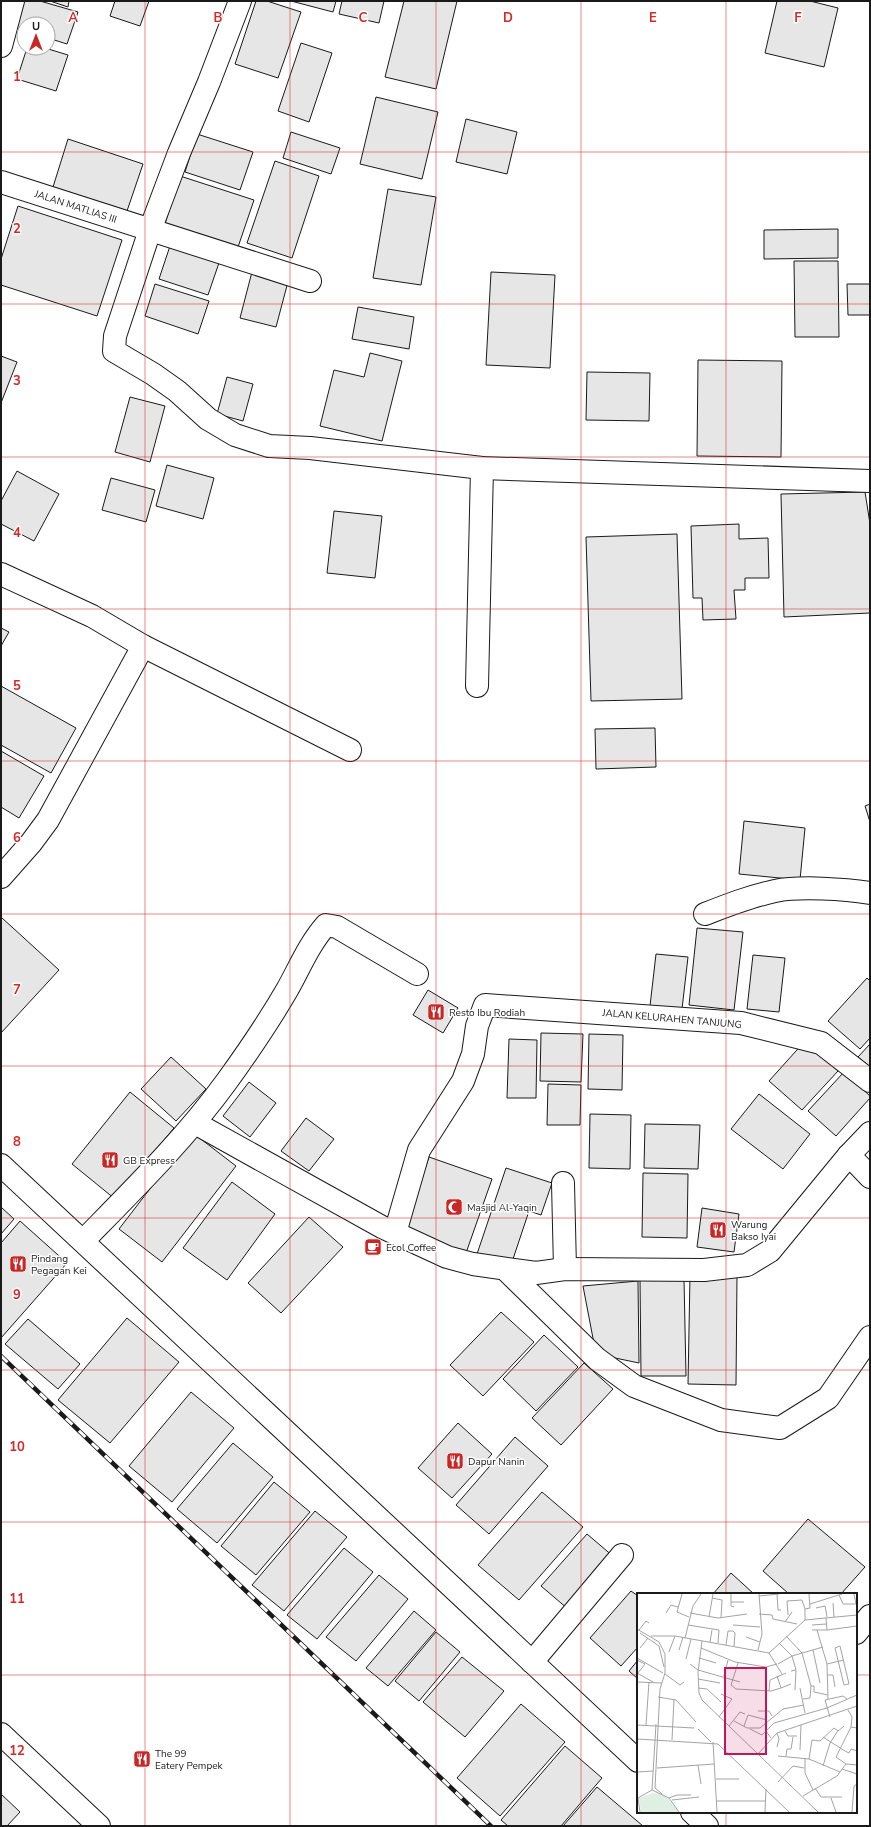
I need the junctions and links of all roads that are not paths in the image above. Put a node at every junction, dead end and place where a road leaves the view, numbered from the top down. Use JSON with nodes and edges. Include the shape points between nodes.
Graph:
{"nodes":[{"id":1,"x":13,"y":1,"type":"edge"},
{"id":2,"x":240,"y":1,"type":"edge"},
{"id":3,"x":1,"y":46,"type":"edge"},
{"id":4,"x":1,"y":182,"type":"edge"},
{"id":5,"x":150,"y":230,"type":"junction"},
{"id":6,"x":310,"y":281,"type":"dead end"},
{"id":7,"x":482,"y":468,"type":"junction"},
{"id":8,"x":870,"y":481,"type":"edge"},
{"id":9,"x":1,"y":574,"type":"edge"},
{"id":10,"x":143,"y":646,"type":"junction"},
{"id":11,"x":477,"y":686,"type":"dead end"},
{"id":12,"x":350,"y":750,"type":"dead end"},
{"id":13,"x":1,"y":877,"type":"edge"},
{"id":14,"x":870,"y":893,"type":"edge"},
{"id":15,"x":705,"y":914,"type":"dead end"},
{"id":16,"x":417,"y":974,"type":"dead end"},
{"id":17,"x":870,"y":1081,"type":"edge"},
{"id":18,"x":195,"y":1122,"type":"junction"},
{"id":19,"x":870,"y":1133,"type":"edge"},
{"id":20,"x":849,"y":1155,"type":"junction"},
{"id":21,"x":1,"y":1165,"type":"edge"},
{"id":22,"x":870,"y":1176,"type":"edge"},
{"id":23,"x":563,"y":1183,"type":"dead end"},
{"id":24,"x":395,"y":1233,"type":"junction"},
{"id":25,"x":83,"y":1241,"type":"junction"},
{"id":26,"x":565,"y":1269,"type":"junction"},
{"id":27,"x":506,"y":1270,"type":"junction"},
{"id":28,"x":870,"y":1337,"type":"edge"},
{"id":29,"x":622,"y":1555,"type":"dead end"},
{"id":30,"x":870,"y":1616,"type":"edge"},
{"id":31,"x":857,"y":1632,"type":"edge"},
{"id":32,"x":532,"y":1662,"type":"junction"},
{"id":33,"x":1,"y":1734,"type":"edge"},
{"id":34,"x":637,"y":1761,"type":"edge"},
{"id":35,"x":693,"y":1813,"type":"edge"},
{"id":36,"x":716,"y":1813,"type":"edge"},
{"id":37,"x":99,"y":1826,"type":"edge"},
{"id":38,"x":707,"y":1826,"type":"edge"}],
"edges":[{"from":1,"to":3,"type":"street"},
{"from":2,"to":5,"type":"street"},
{"from":4,"to":5,"type":"street","name":"JALAN MATLIAS III"},
{"from":5,"to":6,"type":"street","name":"JALAN MATLIAS III"},
{"from":5,"to":7,"type":"street","via":[[115,336],[114,351],[171,387],[208,419],[235,435],[269,446],[310,448]]},
{"from":7,"to":8,"type":"street"},
{"from":7,"to":11,"type":"street"},
{"from":9,"to":10,"type":"street","via":[[92,616]]},
{"from":10,"to":12,"type":"street"},
{"from":10,"to":13,"type":"street","via":[[48,820],[32,843]]},
{"from":14,"to":15,"type":"street","via":[[776,891]]},
{"from":16,"to":18,"type":"street","via":[[337,927],[326,926],[316,936],[280,1001],[254,1041]]},
{"from":17,"to":24,"type":"street","name":"JALAN KELURAHEN TANJUNG","via":[[821,1044],[741,1023],[485,1005],[476,1026],[473,1054],[463,1082],[419,1150]]},
{"from":18,"to":24,"type":"street"},
{"from":18,"to":25,"type":"street"},
{"from":19,"to":20,"type":"street"},
{"from":20,"to":22,"type":"street"},
{"from":20,"to":26,"type":"street","via":[[770,1251],[747,1265],[704,1270]]},
{"from":21,"to":25,"type":"street"},
{"from":23,"to":26,"type":"street"},
{"from":24,"to":27,"type":"street","via":[[447,1257]]},
{"from":25,"to":32,"type":"street"},
{"from":26,"to":27,"type":"street","via":[[536,1273]]},
{"from":27,"to":28,"type":"street","via":[[597,1359],[634,1386],[721,1420],[780,1428],[828,1398]]},
{"from":29,"to":32,"type":"street"},
{"from":30,"to":31,"type":"street"},
{"from":32,"to":34,"type":"street"},
{"from":33,"to":37,"type":"street"},
{"from":35,"to":38,"type":"street"},
{"from":36,"to":38,"type":"street"}]}
